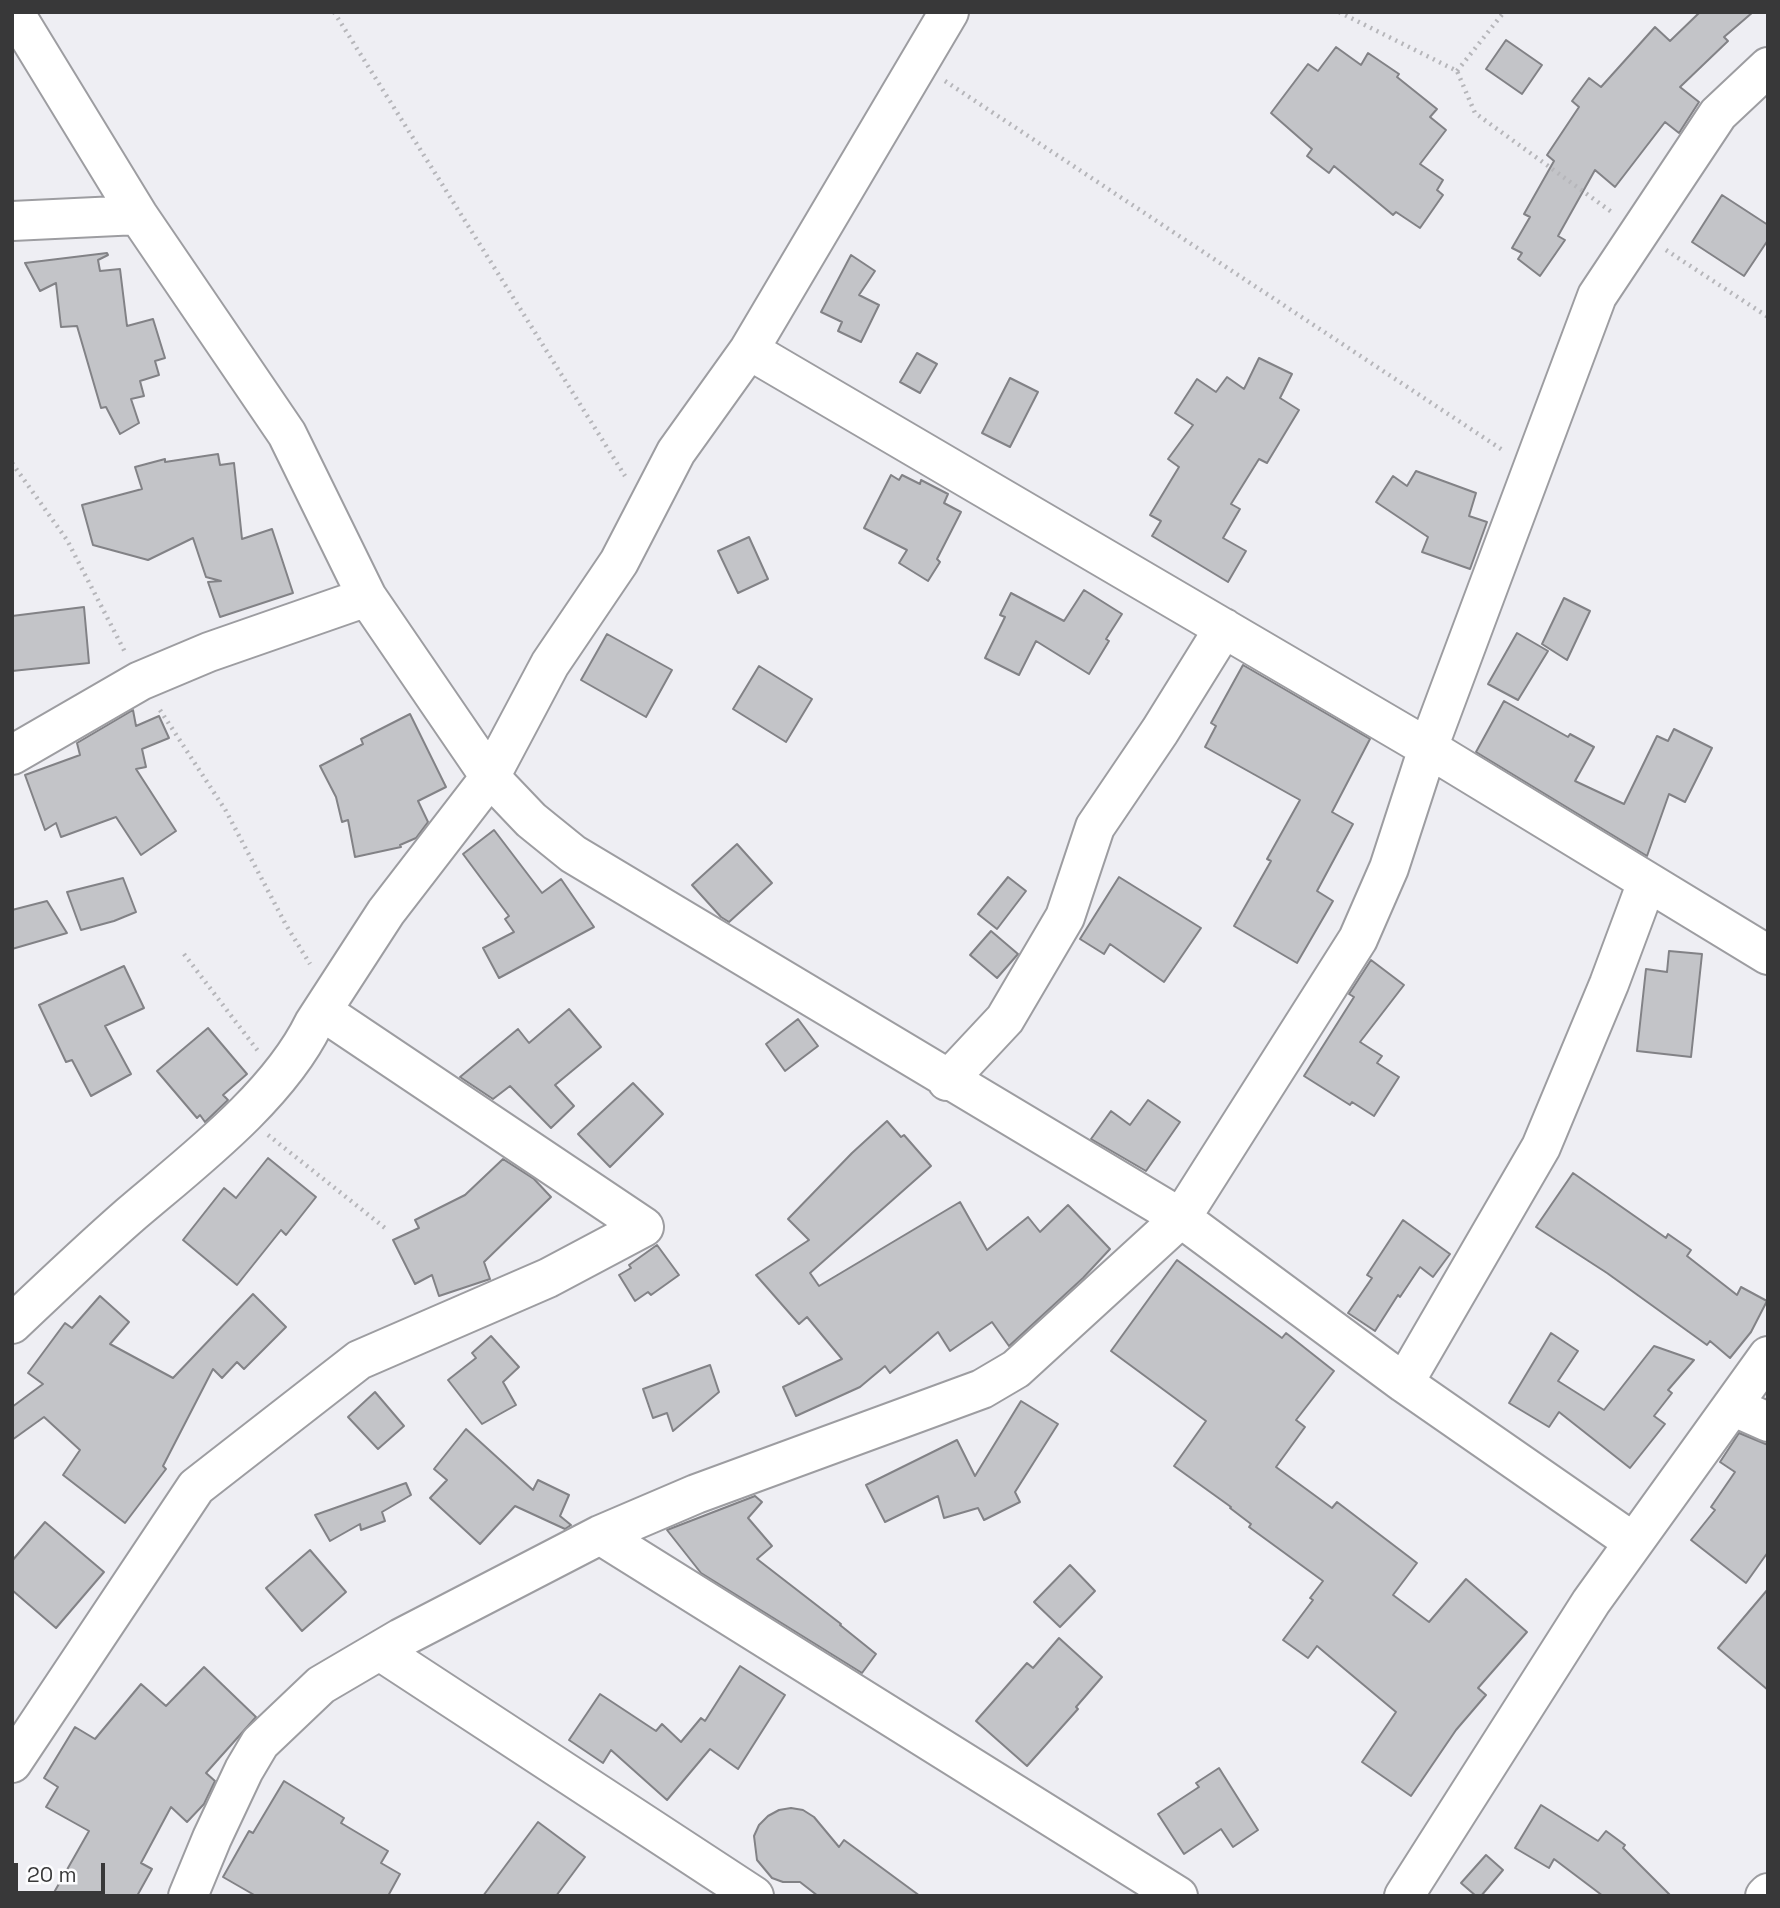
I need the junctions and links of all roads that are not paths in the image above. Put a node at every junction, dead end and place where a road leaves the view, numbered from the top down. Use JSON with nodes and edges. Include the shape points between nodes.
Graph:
{"nodes":[{"id":1,"x":14,"y":12,"type":"edge"},
{"id":2,"x":949,"y":12,"type":"edge"},
{"id":3,"x":1768,"y":67,"type":"edge"},
{"id":4,"x":138,"y":215,"type":"junction"},
{"id":5,"x":12,"y":221,"type":"edge"},
{"id":6,"x":749,"y":350,"type":"junction"},
{"id":7,"x":368,"y":597,"type":"junction"},
{"id":8,"x":1224,"y":628,"type":"junction"},
{"id":9,"x":1428,"y":748,"type":"junction"},
{"id":10,"x":12,"y":755,"type":"edge"},
{"id":11,"x":489,"y":776,"type":"junction"},
{"id":12,"x":1647,"y":882,"type":"junction"},
{"id":13,"x":1768,"y":955,"type":"edge"},
{"id":14,"x":327,"y":1004,"type":"junction"},
{"id":15,"x":947,"y":1080,"type":"junction"},
{"id":16,"x":1181,"y":1219,"type":"junction"},
{"id":17,"x":12,"y":1324,"type":"edge"},
{"id":18,"x":1768,"y":1356,"type":"edge"},
{"id":19,"x":1404,"y":1383,"type":"junction"},
{"id":20,"x":1732,"y":1406,"type":"junction"},
{"id":21,"x":1768,"y":1422,"type":"edge"},
{"id":22,"x":600,"y":1535,"type":"junction"},
{"id":23,"x":1633,"y":1542,"type":"junction"},
{"id":24,"x":380,"y":1651,"type":"junction"},
{"id":25,"x":12,"y":1763,"type":"edge"},
{"id":26,"x":197,"y":1892,"type":"edge"},
{"id":27,"x":754,"y":1896,"type":"edge"},
{"id":28,"x":1178,"y":1896,"type":"edge"},
{"id":29,"x":1404,"y":1896,"type":"edge"}],
"edges":[{"from":1,"to":4,"type":"street"},
{"from":2,"to":6,"type":"street"},
{"from":3,"to":9,"type":"street","via":[[1718,114],[1597,296]]},
{"from":4,"to":5,"type":"street"},
{"from":4,"to":7,"type":"street","via":[[287,434]]},
{"from":6,"to":8,"type":"street"},
{"from":6,"to":11,"type":"street","via":[[676,452],[619,562],[550,664]]},
{"from":7,"to":10,"type":"street","via":[[140,681]]},
{"from":7,"to":11,"type":"street"},
{"from":8,"to":9,"type":"street"},
{"from":8,"to":15,"type":"street","via":[[1095,827],[1065,916],[1005,1019]]},
{"from":9,"to":12,"type":"street"},
{"from":9,"to":16,"type":"street","via":[[1389,868],[1358,939]]},
{"from":11,"to":14,"type":"street","via":[[386,912]]},
{"from":11,"to":15,"type":"street","via":[[531,820],[573,854]]},
{"from":12,"to":13,"type":"street"},
{"from":12,"to":19,"type":"street","via":[[1541,1147]]},
{"from":14,"to":17,"type":"street","via":[[305,1042],[228,1132]]},
{"from":14,"to":25,"type":"street","via":[[644,1227],[548,1278],[359,1360],[196,1487]]},
{"from":15,"to":16,"type":"street"},
{"from":16,"to":19,"type":"street"},
{"from":16,"to":22,"type":"street","via":[[1016,1369],[982,1389],[696,1494]]},
{"from":18,"to":20,"type":"street"},
{"from":19,"to":23,"type":"street"},
{"from":20,"to":21,"type":"street"},
{"from":20,"to":23,"type":"street"},
{"from":22,"to":24,"type":"street"},
{"from":22,"to":28,"type":"street"},
{"from":23,"to":29,"type":"street"},
{"from":24,"to":26,"type":"street","via":[[321,1685],[260,1743],[244,1770]]},
{"from":24,"to":27,"type":"street"}]}
